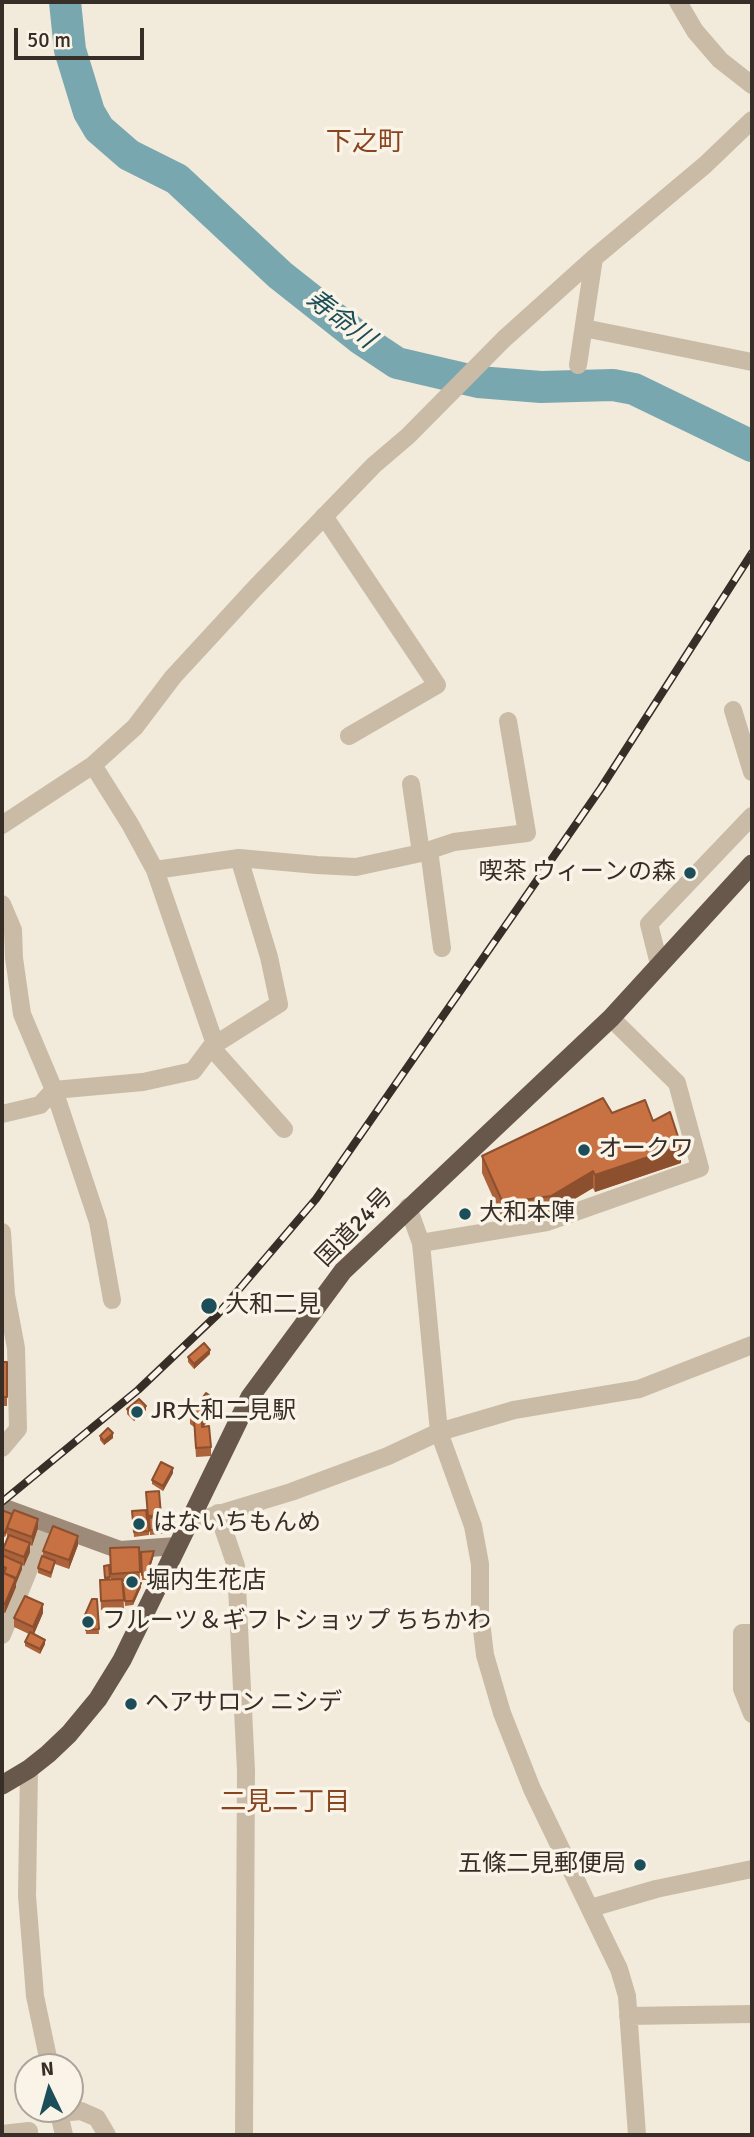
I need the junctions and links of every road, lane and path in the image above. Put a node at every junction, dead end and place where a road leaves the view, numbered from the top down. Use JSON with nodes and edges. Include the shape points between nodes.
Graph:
{"nodes":[{"id":1,"x":678,"y":2,"type":"edge"},
{"id":2,"x":752,"y":85,"type":"edge"},
{"id":3,"x":752,"y":120,"type":"edge"},
{"id":4,"x":594,"y":258,"type":"junction"},
{"id":5,"x":584,"y":328,"type":"junction"},
{"id":6,"x":752,"y":362,"type":"edge"},
{"id":7,"x":578,"y":365,"type":"dead end"},
{"id":8,"x":324,"y":516,"type":"junction"},
{"id":9,"x":733,"y":710,"type":"dead end"},
{"id":10,"x":508,"y":721,"type":"dead end"},
{"id":11,"x":349,"y":736,"type":"dead end"},
{"id":12,"x":93,"y":765,"type":"junction"},
{"id":13,"x":752,"y":772,"type":"edge"},
{"id":14,"x":411,"y":784,"type":"dead end"},
{"id":15,"x":752,"y":816,"type":"edge"},
{"id":16,"x":2,"y":825,"type":"edge"},
{"id":17,"x":425,"y":852,"type":"junction"},
{"id":18,"x":239,"y":858,"type":"junction"},
{"id":19,"x":752,"y":864,"type":"edge"},
{"id":20,"x":155,"y":870,"type":"junction"},
{"id":21,"x":2,"y":904,"type":"edge"},
{"id":22,"x":442,"y":948,"type":"dead end"},
{"id":23,"x":659,"y":964,"type":"junction"},
{"id":24,"x":611,"y":1017,"type":"junction"},
{"id":25,"x":213,"y":1046,"type":"junction"},
{"id":26,"x":54,"y":1090,"type":"junction"},
{"id":27,"x":2,"y":1114,"type":"edge"},
{"id":28,"x":284,"y":1129,"type":"dead end"},
{"id":29,"x":408,"y":1207,"type":"junction"},
{"id":30,"x":2,"y":1232,"type":"edge"},
{"id":31,"x":421,"y":1243,"type":"junction"},
{"id":32,"x":112,"y":1300,"type":"dead end"},
{"id":33,"x":752,"y":1345,"type":"edge"},
{"id":34,"x":439,"y":1432,"type":"junction"},
{"id":35,"x":2,"y":1447,"type":"edge"},
{"id":36,"x":2,"y":1507,"type":"edge"},
{"id":37,"x":218,"y":1513,"type":"junction"},
{"id":38,"x":189,"y":1523,"type":"junction"},
{"id":39,"x":47,"y":1525,"type":"junction"},
{"id":40,"x":177,"y":1546,"type":"junction"},
{"id":41,"x":752,"y":1633,"type":"edge"},
{"id":42,"x":2,"y":1635,"type":"edge"},
{"id":43,"x":752,"y":1714,"type":"edge"},
{"id":44,"x":29,"y":1769,"type":"junction"},
{"id":45,"x":2,"y":1785,"type":"edge"},
{"id":46,"x":752,"y":1869,"type":"edge"},
{"id":47,"x":591,"y":1908,"type":"junction"},
{"id":48,"x":752,"y":2014,"type":"edge"},
{"id":49,"x":628,"y":2016,"type":"junction"},
{"id":50,"x":47,"y":2053,"type":"edge"},
{"id":51,"x":84,"y":2112,"type":"edge"},
{"id":52,"x":2,"y":2134,"type":"edge"},
{"id":53,"x":29,"y":2135,"type":"edge"},
{"id":54,"x":107,"y":2135,"type":"edge"},
{"id":55,"x":244,"y":2135,"type":"edge"},
{"id":56,"x":637,"y":2135,"type":"edge"}],
"edges":[{"from":1,"to":2,"type":"street","via":[[720,60]]},
{"from":3,"to":4,"type":"street"},
{"from":4,"to":5,"type":"street"},
{"from":4,"to":8,"type":"street"},
{"from":5,"to":6,"type":"street"},
{"from":5,"to":7,"type":"street"},
{"from":8,"to":11,"type":"street","via":[[437,685]]},
{"from":8,"to":12,"type":"street","via":[[173,677],[135,727]]},
{"from":9,"to":13,"type":"street"},
{"from":10,"to":17,"type":"street","via":[[527,833],[454,842]]},
{"from":12,"to":16,"type":"street"},
{"from":12,"to":20,"type":"street"},
{"from":14,"to":17,"type":"street"},
{"from":15,"to":23,"type":"street","via":[[649,924]]},
{"from":17,"to":18,"type":"street","via":[[356,867]]},
{"from":17,"to":22,"type":"street"},
{"from":18,"to":20,"type":"street"},
{"from":18,"to":25,"type":"street","via":[[279,1004]]},
{"from":19,"to":23,"type":"highway","name":"国道24号"},
{"from":20,"to":25,"type":"street"},
{"from":21,"to":26,"type":"street","via":[[13,930],[22,1014]]},
{"from":23,"to":24,"type":"highway","name":"国道24号"},
{"from":24,"to":29,"type":"highway","name":"国道24号"},
{"from":24,"to":31,"type":"street","via":[[677,1083],[700,1168],[547,1222]]},
{"from":25,"to":26,"type":"street","via":[[193,1071],[143,1082]]},
{"from":25,"to":28,"type":"street"},
{"from":26,"to":27,"type":"street","via":[[40,1105]]},
{"from":26,"to":32,"type":"street","via":[[98,1222]]},
{"from":29,"to":31,"type":"street"},
{"from":29,"to":38,"type":"highway","name":"国道24号","via":[[343,1271],[250,1397]]},
{"from":30,"to":35,"type":"street","via":[[6,1295],[16,1348],[18,1429]]},
{"from":31,"to":34,"type":"street"},
{"from":33,"to":34,"type":"street","via":[[639,1389],[514,1410]]},
{"from":34,"to":37,"type":"street","via":[[292,1492]]},
{"from":34,"to":47,"type":"street","via":[[473,1526],[485,1655],[502,1713],[532,1789]]},
{"from":36,"to":39,"type":"main road"},
{"from":37,"to":38,"type":"street"},
{"from":37,"to":55,"type":"street","via":[[236,1566],[246,1771]]},
{"from":38,"to":40,"type":"highway","name":"国道24号"},
{"from":39,"to":40,"type":"main road","via":[[120,1550]]},
{"from":39,"to":42,"type":"street"},
{"from":40,"to":44,"type":"highway","name":"国道24号","via":[[98,1699],[69,1734]]},
{"from":41,"to":43,"type":"street","via":[[742,1633],[743,1689]]},
{"from":44,"to":45,"type":"highway","name":"国道24号"},
{"from":44,"to":50,"type":"street","via":[[29,1921],[35,1996]]},
{"from":46,"to":47,"type":"street"},
{"from":47,"to":49,"type":"street","via":[[619,1969]]},
{"from":48,"to":49,"type":"street"},
{"from":49,"to":56,"type":"street"},
{"from":51,"to":54,"type":"street","via":[[97,2118]]},
{"from":52,"to":53,"type":"street","via":[[29,2131]]}]}
